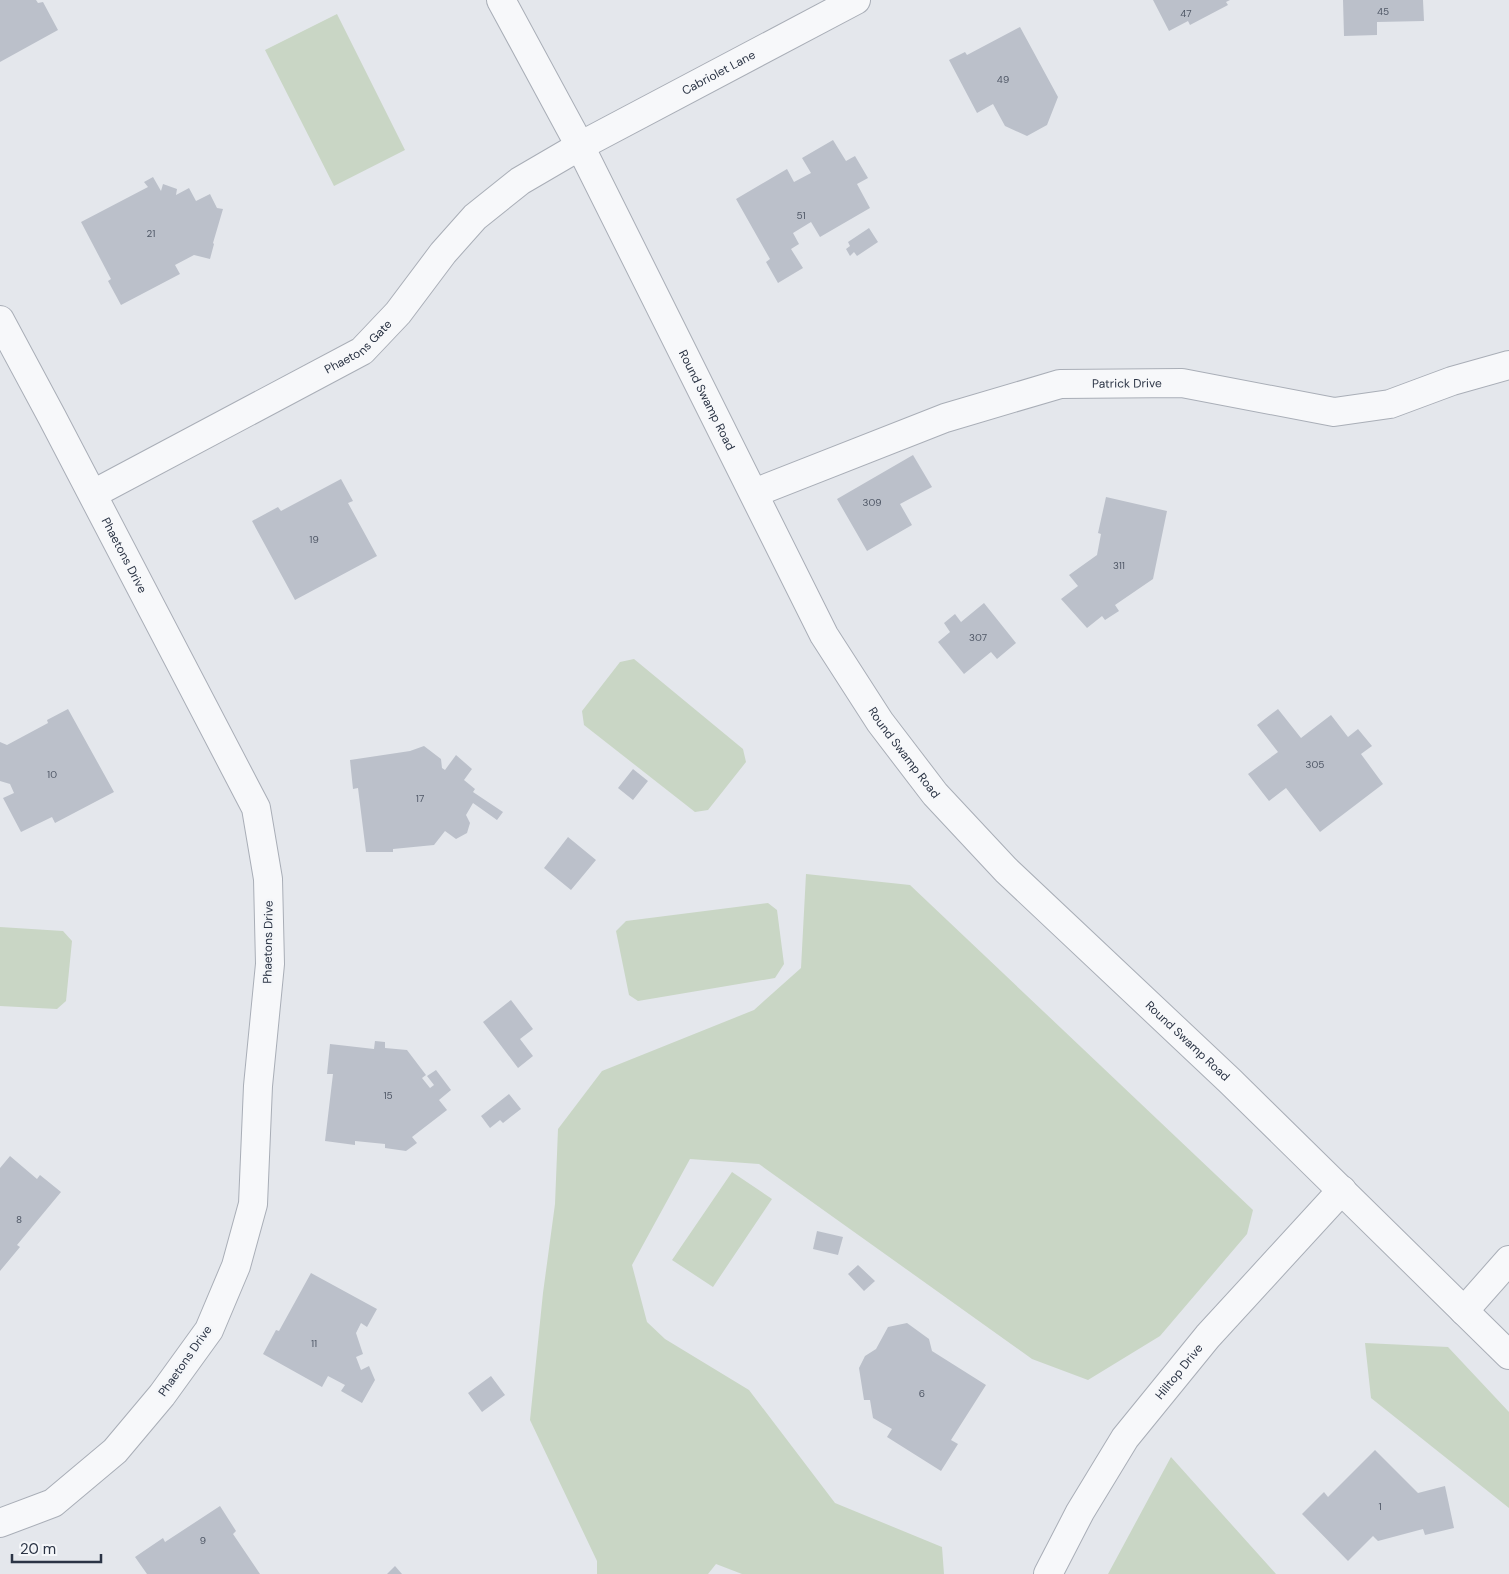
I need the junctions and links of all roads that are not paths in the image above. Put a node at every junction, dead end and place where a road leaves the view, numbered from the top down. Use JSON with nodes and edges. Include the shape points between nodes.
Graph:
{"nodes":[{"id":1,"x":501,"y":0,"type":"edge"},
{"id":2,"x":856,"y":0,"type":"edge"},
{"id":3,"x":580,"y":146,"type":"junction"},
{"id":4,"x":0,"y":320,"type":"edge"},
{"id":5,"x":1509,"y":365,"type":"edge"},
{"id":6,"x":754,"y":492,"type":"junction"},
{"id":7,"x":93,"y":494,"type":"junction"},
{"id":8,"x":1342,"y":1190,"type":"junction"},
{"id":9,"x":1509,"y":1260,"type":"edge"},
{"id":10,"x":1464,"y":1311,"type":"junction"},
{"id":11,"x":1509,"y":1355,"type":"edge"},
{"id":12,"x":0,"y":1523,"type":"edge"},
{"id":13,"x":1048,"y":1574,"type":"edge"}],
"edges":[{"from":1,"to":3,"type":"street","name":"Round Swamp Road"},
{"from":2,"to":3,"type":"street","name":"Cabriolet Lane"},
{"from":3,"to":6,"type":"street","name":"Round Swamp Road"},
{"from":3,"to":7,"type":"street","name":"Phaetons Gate","via":[[520,181],[476,217],[362,351]]},
{"from":4,"to":7,"type":"street","name":"Phaetons Drive"},
{"from":5,"to":6,"type":"street","name":"Patrick Drive","via":[[1452,381],[1390,404],[1334,412],[1182,383],[1060,384],[945,418]]},
{"from":6,"to":8,"type":"street","name":"Round Swamp Road","via":[[824,635],[880,722],[935,794],[1006,870]]},
{"from":7,"to":12,"type":"street","name":"Phaetons Drive","via":[[256,808],[268,879],[270,964],[258,1086],[253,1204],[236,1266],[209,1330],[162,1395],[115,1451],[53,1502]]},
{"from":8,"to":10,"type":"street","name":"Round Swamp Road"},
{"from":8,"to":13,"type":"street","name":"Hilltop Drive","via":[[1208,1336],[1125,1438],[1080,1512]]},
{"from":9,"to":10,"type":"street"},
{"from":10,"to":11,"type":"street","name":"Round Swamp Road"}]}
